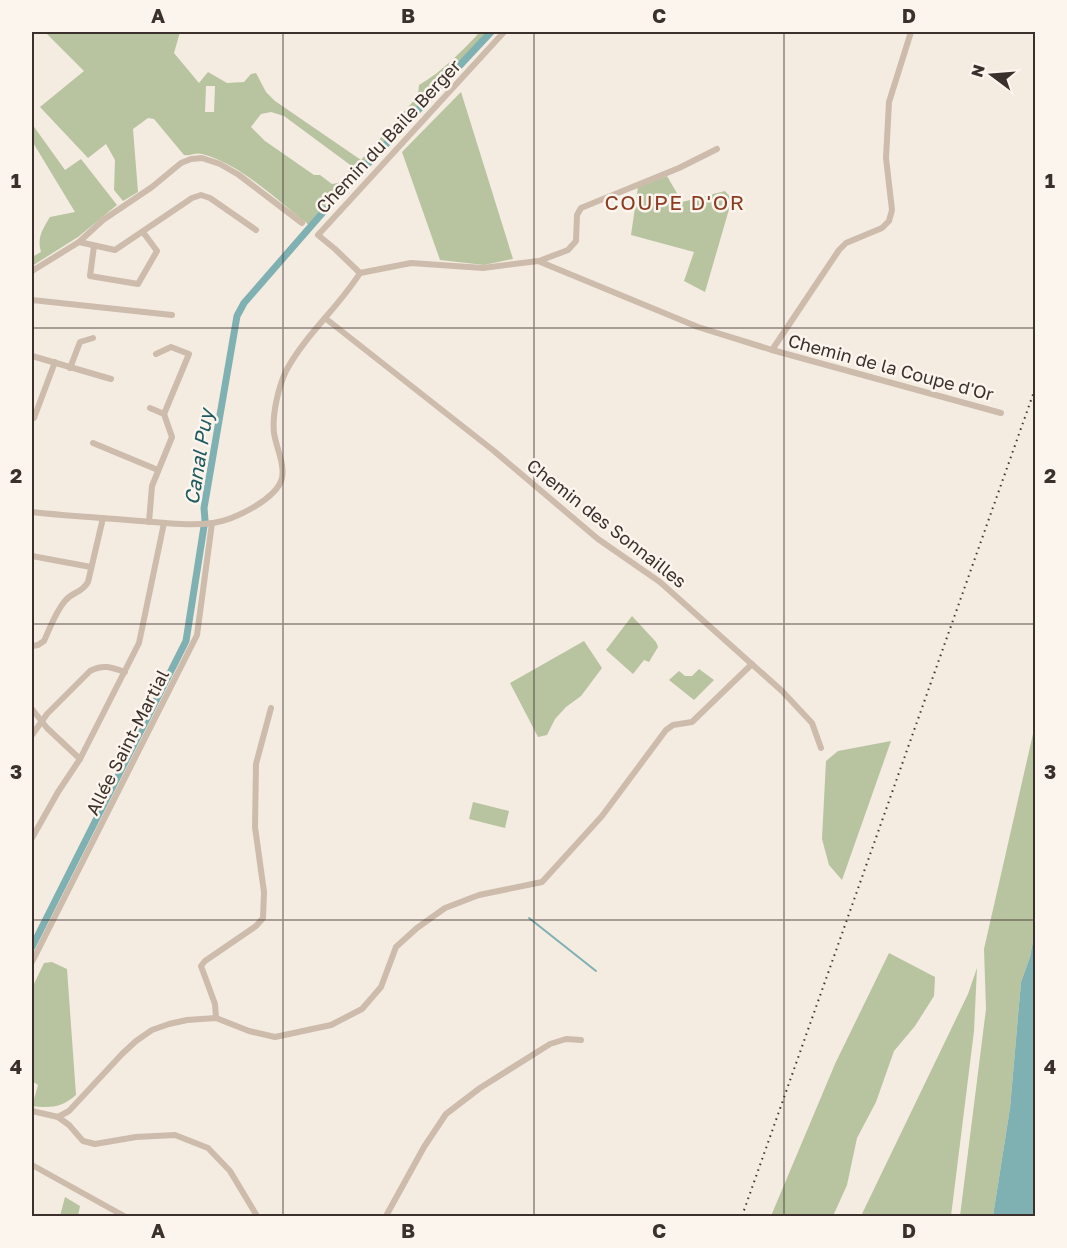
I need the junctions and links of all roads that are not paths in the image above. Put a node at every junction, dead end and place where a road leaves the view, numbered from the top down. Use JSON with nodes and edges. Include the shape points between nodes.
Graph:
{"nodes":[{"id":1,"x":504,"y":32,"type":"edge"},
{"id":2,"x":911,"y":32,"type":"edge"},
{"id":3,"x":717,"y":149,"type":"dead end"},
{"id":4,"x":302,"y":223,"type":"dead end"},
{"id":5,"x":256,"y":230,"type":"dead end"},
{"id":6,"x":142,"y":232,"type":"junction"},
{"id":7,"x":79,"y":242,"type":"junction"},
{"id":8,"x":94,"y":246,"type":"junction"},
{"id":9,"x":538,"y":261,"type":"junction"},
{"id":10,"x":32,"y":271,"type":"edge"},
{"id":11,"x":360,"y":273,"type":"junction"},
{"id":12,"x":32,"y":300,"type":"edge"},
{"id":13,"x":172,"y":315,"type":"dead end"},
{"id":14,"x":325,"y":318,"type":"junction"},
{"id":15,"x":93,"y":338,"type":"dead end"},
{"id":16,"x":772,"y":350,"type":"junction"},
{"id":17,"x":156,"y":354,"type":"dead end"},
{"id":18,"x":32,"y":356,"type":"edge"},
{"id":19,"x":55,"y":362,"type":"junction"},
{"id":20,"x":70,"y":368,"type":"junction"},
{"id":21,"x":111,"y":379,"type":"dead end"},
{"id":22,"x":150,"y":408,"type":"dead end"},
{"id":23,"x":1001,"y":413,"type":"dead end"},
{"id":24,"x":164,"y":414,"type":"junction"},
{"id":25,"x":34,"y":418,"type":"dead end"},
{"id":26,"x":93,"y":442,"type":"dead end"},
{"id":27,"x":158,"y":470,"type":"junction"},
{"id":28,"x":32,"y":512,"type":"edge"},
{"id":29,"x":103,"y":518,"type":"junction"},
{"id":30,"x":149,"y":522,"type":"junction"},
{"id":31,"x":164,"y":523,"type":"junction"},
{"id":32,"x":210,"y":523,"type":"junction"},
{"id":33,"x":32,"y":556,"type":"edge"},
{"id":34,"x":91,"y":567,"type":"junction"},
{"id":35,"x":32,"y":646,"type":"edge"},
{"id":36,"x":752,"y":664,"type":"junction"},
{"id":37,"x":125,"y":672,"type":"junction"},
{"id":38,"x":271,"y":708,"type":"dead end"},
{"id":39,"x":32,"y":709,"type":"edge"},
{"id":40,"x":42,"y":722,"type":"junction"},
{"id":41,"x":32,"y":735,"type":"edge"},
{"id":42,"x":821,"y":748,"type":"dead end"},
{"id":43,"x":80,"y":759,"type":"junction"},
{"id":44,"x":32,"y":838,"type":"edge"},
{"id":45,"x":32,"y":962,"type":"edge"},
{"id":46,"x":216,"y":1018,"type":"junction"},
{"id":47,"x":581,"y":1040,"type":"dead end"},
{"id":48,"x":32,"y":1111,"type":"edge"},
{"id":49,"x":58,"y":1117,"type":"junction"},
{"id":50,"x":32,"y":1165,"type":"edge"},
{"id":51,"x":124,"y":1216,"type":"edge"},
{"id":52,"x":257,"y":1216,"type":"edge"},
{"id":53,"x":386,"y":1216,"type":"edge"}],
"edges":[{"from":1,"to":11,"type":"street","name":"Chemin du Baile Berger","via":[[318,235]]},
{"from":2,"to":16,"type":"street","name":"Chemin de la Coupe d'Or","via":[[889,102],[889,221],[839,250]]},
{"from":3,"to":9,"type":"street","name":"Chemin de la Coupe d'Or","via":[[581,208],[576,241],[568,250]]},
{"from":4,"to":7,"type":"street","via":[[239,175],[202,158],[181,164]]},
{"from":5,"to":6,"type":"street","via":[[201,195]]},
{"from":6,"to":8,"type":"street","via":[[115,250]]},
{"from":6,"to":8,"type":"street","via":[[157,251],[138,284],[90,276]]},
{"from":7,"to":8,"type":"street"},
{"from":7,"to":10,"type":"street"},
{"from":9,"to":11,"type":"street","name":"Chemin de la Coupe d'Or","via":[[483,268],[411,262]]},
{"from":9,"to":16,"type":"street","name":"Chemin de la Coupe d'Or","via":[[698,327]]},
{"from":11,"to":14,"type":"street"},
{"from":12,"to":13,"type":"street"},
{"from":14,"to":32,"type":"street","via":[[285,373],[276,404],[274,431],[283,474],[280,486],[250,508],[224,521]]},
{"from":14,"to":36,"type":"street","name":"Chemin des Sonnailles","via":[[598,539],[660,582]]},
{"from":15,"to":20,"type":"street","via":[[80,342]]},
{"from":16,"to":23,"type":"street","name":"Chemin de la Coupe d'Or"},
{"from":17,"to":24,"type":"street","via":[[171,347],[189,354]]},
{"from":18,"to":19,"type":"street"},
{"from":19,"to":20,"type":"street"},
{"from":19,"to":25,"type":"street"},
{"from":20,"to":21,"type":"street"},
{"from":22,"to":24,"type":"street"},
{"from":24,"to":27,"type":"street","via":[[172,437]]},
{"from":26,"to":27,"type":"street"},
{"from":27,"to":30,"type":"street","via":[[152,486]]},
{"from":28,"to":29,"type":"street"},
{"from":29,"to":30,"type":"street"},
{"from":29,"to":34,"type":"street"},
{"from":30,"to":31,"type":"street"},
{"from":31,"to":32,"type":"street"},
{"from":31,"to":37,"type":"street","via":[[139,643]]},
{"from":32,"to":45,"type":"street","name":"Allée Saint-Martial","via":[[197,634]]},
{"from":33,"to":34,"type":"street"},
{"from":34,"to":35,"type":"street","via":[[84,590],[64,601],[44,641]]},
{"from":36,"to":42,"type":"street","name":"Chemin des Sonnailles","via":[[812,723]]},
{"from":36,"to":46,"type":"street","via":[[692,722],[666,730],[602,816],[542,882],[478,895],[445,908],[412,931],[396,947],[381,987],[363,1009],[331,1025],[275,1037]]},
{"from":37,"to":40,"type":"street","via":[[106,666],[90,671]]},
{"from":37,"to":43,"type":"street"},
{"from":38,"to":46,"type":"street","via":[[256,764],[255,827],[264,892],[263,918],[201,966],[216,1004]]},
{"from":39,"to":40,"type":"street"},
{"from":40,"to":41,"type":"street"},
{"from":40,"to":43,"type":"street"},
{"from":43,"to":44,"type":"street"},
{"from":46,"to":49,"type":"street","via":[[187,1020],[152,1030],[122,1054],[69,1111]]},
{"from":47,"to":53,"type":"street","via":[[550,1044],[446,1114]]},
{"from":48,"to":49,"type":"street"},
{"from":49,"to":52,"type":"street","via":[[83,1141],[95,1144],[176,1136],[208,1148],[230,1171]]},
{"from":50,"to":51,"type":"street"}]}
